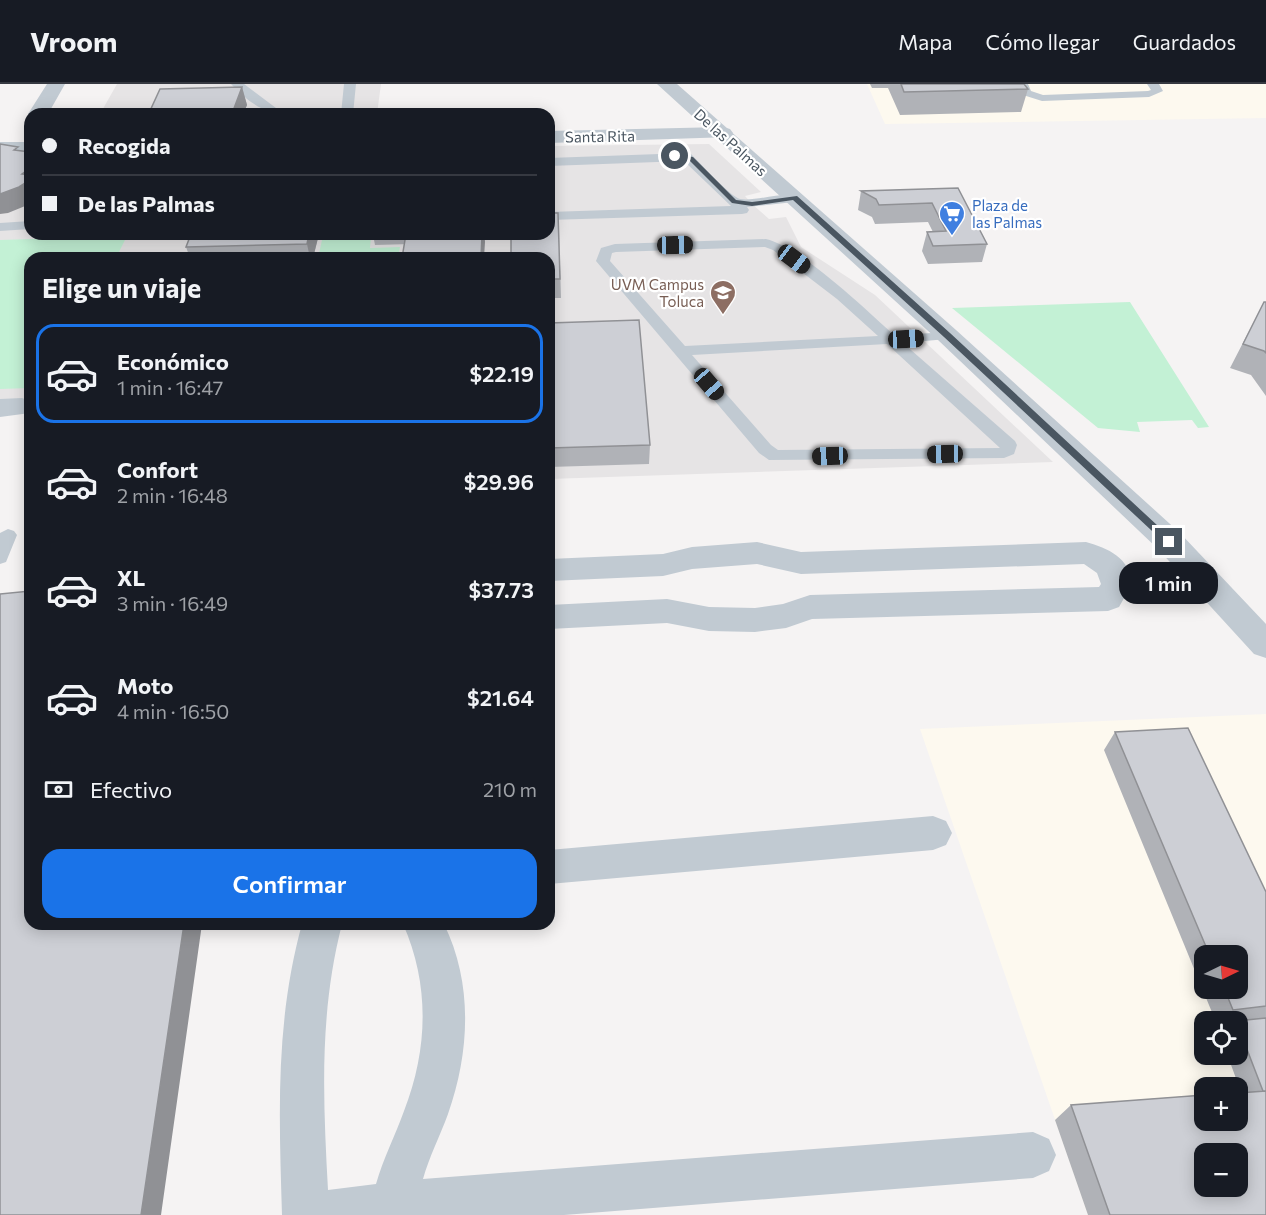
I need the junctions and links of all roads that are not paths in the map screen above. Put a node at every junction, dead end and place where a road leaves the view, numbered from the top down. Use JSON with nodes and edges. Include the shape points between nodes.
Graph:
{"nodes":[{"id":1,"x":56,"y":84,"type":"edge"},
{"id":2,"x":259,"y":84,"type":"edge"},
{"id":3,"x":350,"y":84,"type":"edge"},
{"id":4,"x":666,"y":84,"type":"edge"},
{"id":5,"x":1022,"y":84,"type":"edge"},
{"id":6,"x":1153,"y":84,"type":"edge"},
{"id":7,"x":241,"y":86,"type":"edge"},
{"id":8,"x":42,"y":108,"type":"edge"},
{"id":9,"x":269,"y":108,"type":"edge"},
{"id":10,"x":348,"y":108,"type":"edge"},
{"id":11,"x":723,"y":133,"type":"junction"},
{"id":12,"x":555,"y":137,"type":"edge"},
{"id":13,"x":555,"y":162,"type":"edge"},
{"id":14,"x":794,"y":198,"type":"junction"},
{"id":15,"x":734,"y":202,"type":"junction"},
{"id":16,"x":555,"y":216,"type":"edge"},
{"id":17,"x":24,"y":225,"type":"edge"},
{"id":18,"x":0,"y":227,"type":"edge"},
{"id":19,"x":947,"y":335,"type":"junction"},
{"id":20,"x":891,"y":340,"type":"junction"},
{"id":21,"x":681,"y":351,"type":"junction"},
{"id":22,"x":8,"y":535,"type":"dead end"},
{"id":23,"x":0,"y":557,"type":"edge"},
{"id":24,"x":801,"y":563,"type":"junction"},
{"id":25,"x":663,"y":565,"type":"junction"},
{"id":26,"x":555,"y":570,"type":"edge"},
{"id":27,"x":810,"y":607,"type":"junction"},
{"id":28,"x":667,"y":611,"type":"junction"},
{"id":29,"x":555,"y":617,"type":"edge"},
{"id":30,"x":1266,"y":645,"type":"edge"},
{"id":31,"x":933,"y":833,"type":"dead end"},
{"id":32,"x":555,"y":866,"type":"edge"},
{"id":33,"x":321,"y":930,"type":"edge"},
{"id":34,"x":426,"y":930,"type":"edge"},
{"id":35,"x":1033,"y":1155,"type":"dead end"},
{"id":36,"x":394,"y":1210,"type":"edge"},
{"id":37,"x":306,"y":1215,"type":"edge"},
{"id":38,"x":316,"y":1215,"type":"edge"}],
"edges":[{"from":1,"to":8,"type":"street"},
{"from":2,"to":7,"type":"lane"},
{"from":3,"to":10,"type":"lane"},
{"from":4,"to":11,"type":"street","name":"De las Palmas"},
{"from":5,"to":6,"type":"lane","via":[[1031,96],[1042,98],[1149,94],[1157,91]]},
{"from":7,"to":9,"type":"lane"},
{"from":11,"to":12,"type":"street","name":"Santa Rita"},
{"from":11,"to":14,"type":"street","name":"De las Palmas"},
{"from":13,"to":15,"type":"lane","via":[[687,157]]},
{"from":14,"to":15,"type":"lane","via":[[752,204]]},
{"from":14,"to":19,"type":"street","name":"De las Palmas"},
{"from":15,"to":16,"type":"lane","via":[[741,212]]},
{"from":17,"to":18,"type":"lane"},
{"from":19,"to":20,"type":"lane"},
{"from":19,"to":30,"type":"street","name":"De las Palmas","via":[[1169,542]]},
{"from":20,"to":21,"type":"lane"},
{"from":20,"to":21,"type":"lane","via":[[842,296],[773,244],[654,245],[606,251],[603,261]]},
{"from":20,"to":21,"type":"lane","via":[[1009,445],[1008,450],[774,456]]},
{"from":22,"to":23,"type":"lane"},
{"from":24,"to":25,"type":"street","via":[[757,554],[692,558]]},
{"from":24,"to":27,"type":"street"},
{"from":24,"to":27,"type":"street","via":[[1086,553],[1104,560],[1118,584],[1108,599]]},
{"from":25,"to":26,"type":"street"},
{"from":25,"to":28,"type":"street"},
{"from":27,"to":28,"type":"street","via":[[786,616],[755,620],[708,619]]},
{"from":28,"to":29,"type":"street"},
{"from":31,"to":32,"type":"street"},
{"from":33,"to":37,"type":"street","via":[[306,994],[300,1069]]},
{"from":34,"to":36,"type":"street","via":[[437,950],[445,999],[439,1062]]},
{"from":35,"to":36,"type":"street"},
{"from":36,"to":38,"type":"street"}]}
